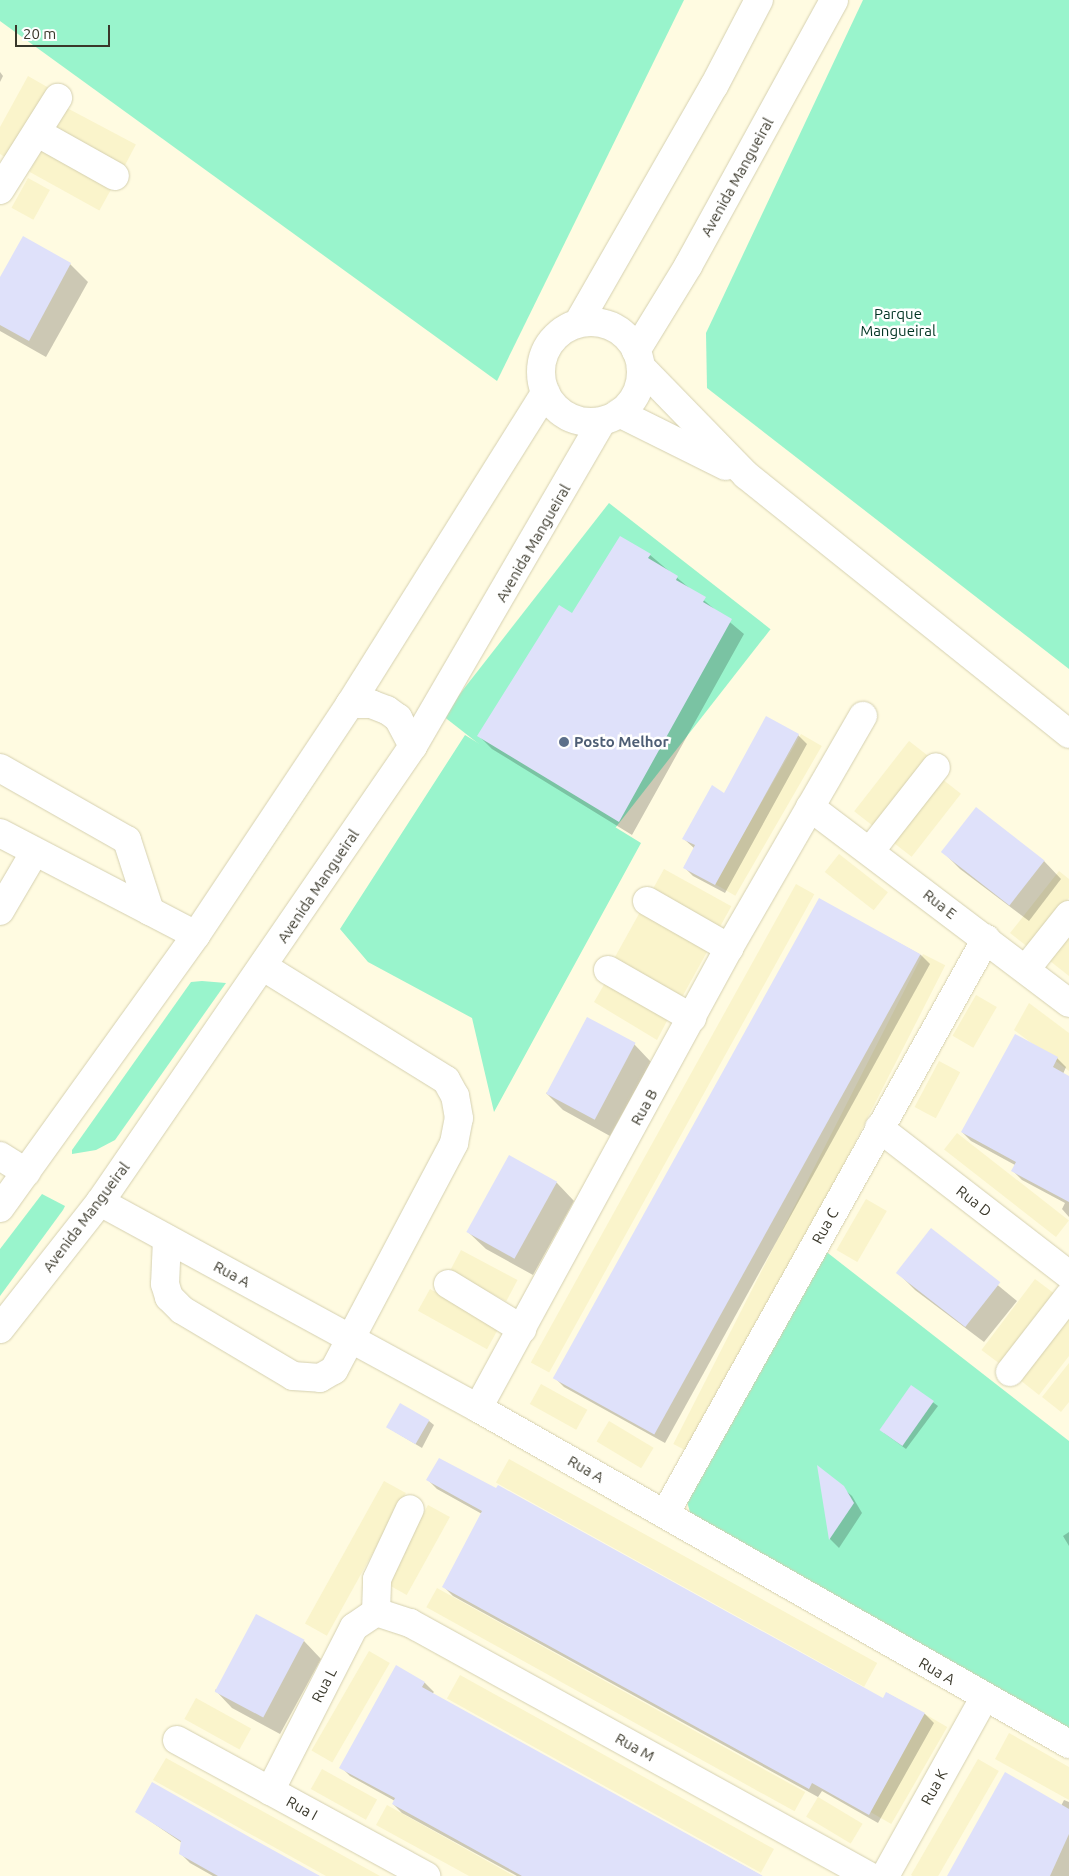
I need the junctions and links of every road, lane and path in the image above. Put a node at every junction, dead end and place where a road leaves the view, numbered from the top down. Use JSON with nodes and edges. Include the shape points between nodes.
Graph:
{"nodes":[{"id":1,"x":759,"y":0,"type":"edge"},
{"id":2,"x":834,"y":0,"type":"edge"},
{"id":3,"x":58,"y":98,"type":"dead end"},
{"id":4,"x":38,"y":133,"type":"junction"},
{"id":5,"x":115,"y":176,"type":"dead end"},
{"id":6,"x":1,"y":187,"type":"edge"},
{"id":7,"x":578,"y":323,"type":"junction"},
{"id":8,"x":639,"y":359,"type":"junction"},
{"id":9,"x":546,"y":392,"type":"junction"},
{"id":10,"x":611,"y":417,"type":"junction"},
{"id":11,"x":746,"y":476,"type":"junction"},
{"id":12,"x":350,"y":704,"type":"junction"},
{"id":13,"x":863,"y":716,"type":"dead end"},
{"id":14,"x":1069,"y":734,"type":"edge"},
{"id":15,"x":413,"y":746,"type":"junction"},
{"id":16,"x":936,"y":767,"type":"dead end"},
{"id":17,"x":0,"y":768,"type":"edge"},
{"id":18,"x":810,"y":806,"type":"junction"},
{"id":19,"x":0,"y":833,"type":"edge"},
{"id":20,"x":871,"y":850,"type":"junction"},
{"id":21,"x":34,"y":853,"type":"junction"},
{"id":22,"x":647,"y":901,"type":"dead end"},
{"id":23,"x":0,"y":911,"type":"edge"},
{"id":24,"x":150,"y":911,"type":"junction"},
{"id":25,"x":1069,"y":915,"type":"edge"},
{"id":26,"x":196,"y":934,"type":"junction"},
{"id":27,"x":986,"y":939,"type":"junction"},
{"id":28,"x":730,"y":948,"type":"junction"},
{"id":29,"x":264,"y":967,"type":"junction"},
{"id":30,"x":1026,"y":969,"type":"junction"},
{"id":31,"x":608,"y":970,"type":"dead end"},
{"id":32,"x":1069,"y":1003,"type":"edge"},
{"id":33,"x":692,"y":1018,"type":"junction"},
{"id":34,"x":879,"y":1128,"type":"junction"},
{"id":35,"x":0,"y":1156,"type":"edge"},
{"id":36,"x":26,"y":1172,"type":"junction"},
{"id":37,"x":100,"y":1202,"type":"junction"},
{"id":38,"x":0,"y":1208,"type":"edge"},
{"id":39,"x":167,"y":1239,"type":"junction"},
{"id":40,"x":1069,"y":1275,"type":"edge"},
{"id":41,"x":448,"y":1284,"type":"dead end"},
{"id":42,"x":1069,"y":1296,"type":"edge"},
{"id":43,"x":0,"y":1328,"type":"edge"},
{"id":44,"x":522,"y":1328,"type":"junction"},
{"id":45,"x":351,"y":1337,"type":"junction"},
{"id":46,"x":1010,"y":1372,"type":"dead end"},
{"id":47,"x":478,"y":1408,"type":"junction"},
{"id":48,"x":410,"y":1509,"type":"dead end"},
{"id":49,"x":665,"y":1514,"type":"junction"},
{"id":50,"x":389,"y":1616,"type":"junction"},
{"id":51,"x":984,"y":1698,"type":"junction"},
{"id":52,"x":177,"y":1740,"type":"dead end"},
{"id":53,"x":1069,"y":1744,"type":"edge"},
{"id":54,"x":270,"y":1790,"type":"junction"},
{"id":55,"x":426,"y":1876,"type":"edge"},
{"id":56,"x":869,"y":1876,"type":"edge"},
{"id":57,"x":885,"y":1876,"type":"edge"}],
"edges":[{"from":1,"to":7,"type":"street","via":[[714,86]]},
{"from":2,"to":8,"type":"street","name":"Avenida Mangueiral"},
{"from":3,"to":4,"type":"street"},
{"from":4,"to":5,"type":"street"},
{"from":4,"to":6,"type":"street"},
{"from":7,"to":8,"type":"street","via":[[612,326],[626,336]]},
{"from":7,"to":9,"type":"street","via":[[563,330],[550,342],[543,358],[541,375]]},
{"from":8,"to":10,"type":"street","via":[[639,385],[632,401]]},
{"from":8,"to":11,"type":"street"},
{"from":9,"to":10,"type":"street","via":[[555,407],[569,417],[585,422]]},
{"from":9,"to":12,"type":"street"},
{"from":10,"to":11,"type":"street"},
{"from":10,"to":15,"type":"street","name":"Avenida Mangueiral"},
{"from":11,"to":14,"type":"street"},
{"from":12,"to":15,"type":"street","via":[[371,704],[387,710],[398,718]]},
{"from":12,"to":26,"type":"street"},
{"from":13,"to":18,"type":"street","name":"Rua B"},
{"from":15,"to":29,"type":"street","name":"Avenida Mangueiral"},
{"from":16,"to":20,"type":"street"},
{"from":17,"to":24,"type":"street","via":[[127,840]]},
{"from":18,"to":20,"type":"street","name":"Rua E"},
{"from":18,"to":28,"type":"street","name":"Rua B"},
{"from":19,"to":21,"type":"street"},
{"from":20,"to":27,"type":"street","name":"Rua E"},
{"from":21,"to":23,"type":"street"},
{"from":21,"to":24,"type":"street"},
{"from":22,"to":28,"type":"street"},
{"from":24,"to":26,"type":"street"},
{"from":25,"to":30,"type":"street"},
{"from":26,"to":36,"type":"street"},
{"from":27,"to":30,"type":"street","name":"Rua E"},
{"from":27,"to":34,"type":"street","name":"Rua C"},
{"from":28,"to":33,"type":"street","name":"Rua B"},
{"from":29,"to":37,"type":"street","name":"Avenida Mangueiral"},
{"from":29,"to":45,"type":"street","via":[[427,1066],[446,1080],[455,1096],[459,1118],[454,1143]]},
{"from":30,"to":32,"type":"street","name":"Rua E"},
{"from":31,"to":33,"type":"street"},
{"from":33,"to":44,"type":"street","name":"Rua B"},
{"from":34,"to":40,"type":"street","name":"Rua D"},
{"from":34,"to":49,"type":"street","name":"Rua C"},
{"from":35,"to":36,"type":"street"},
{"from":36,"to":38,"type":"street"},
{"from":37,"to":39,"type":"street","name":"Rua A"},
{"from":37,"to":43,"type":"street","name":"Avenida Mangueiral"},
{"from":39,"to":45,"type":"street","name":"Rua A"},
{"from":39,"to":45,"type":"street","via":[[165,1284],[170,1297],[182,1310],[293,1376],[320,1378],[334,1370]]},
{"from":41,"to":44,"type":"street"},
{"from":42,"to":46,"type":"street"},
{"from":44,"to":47,"type":"street","name":"Rua B"},
{"from":45,"to":47,"type":"street","name":"Rua A"},
{"from":47,"to":49,"type":"street","name":"Rua A"},
{"from":48,"to":50,"type":"street","via":[[377,1579],[374,1596]]},
{"from":49,"to":51,"type":"street","name":"Rua A"},
{"from":50,"to":54,"type":"street","name":"Rua L","via":[[354,1627]]},
{"from":50,"to":56,"type":"street","name":"Rua M"},
{"from":51,"to":53,"type":"street","name":"Rua A"},
{"from":51,"to":57,"type":"street","name":"Rua K"},
{"from":52,"to":54,"type":"street","name":"Rua I"},
{"from":54,"to":55,"type":"street","name":"Rua I"}]}
